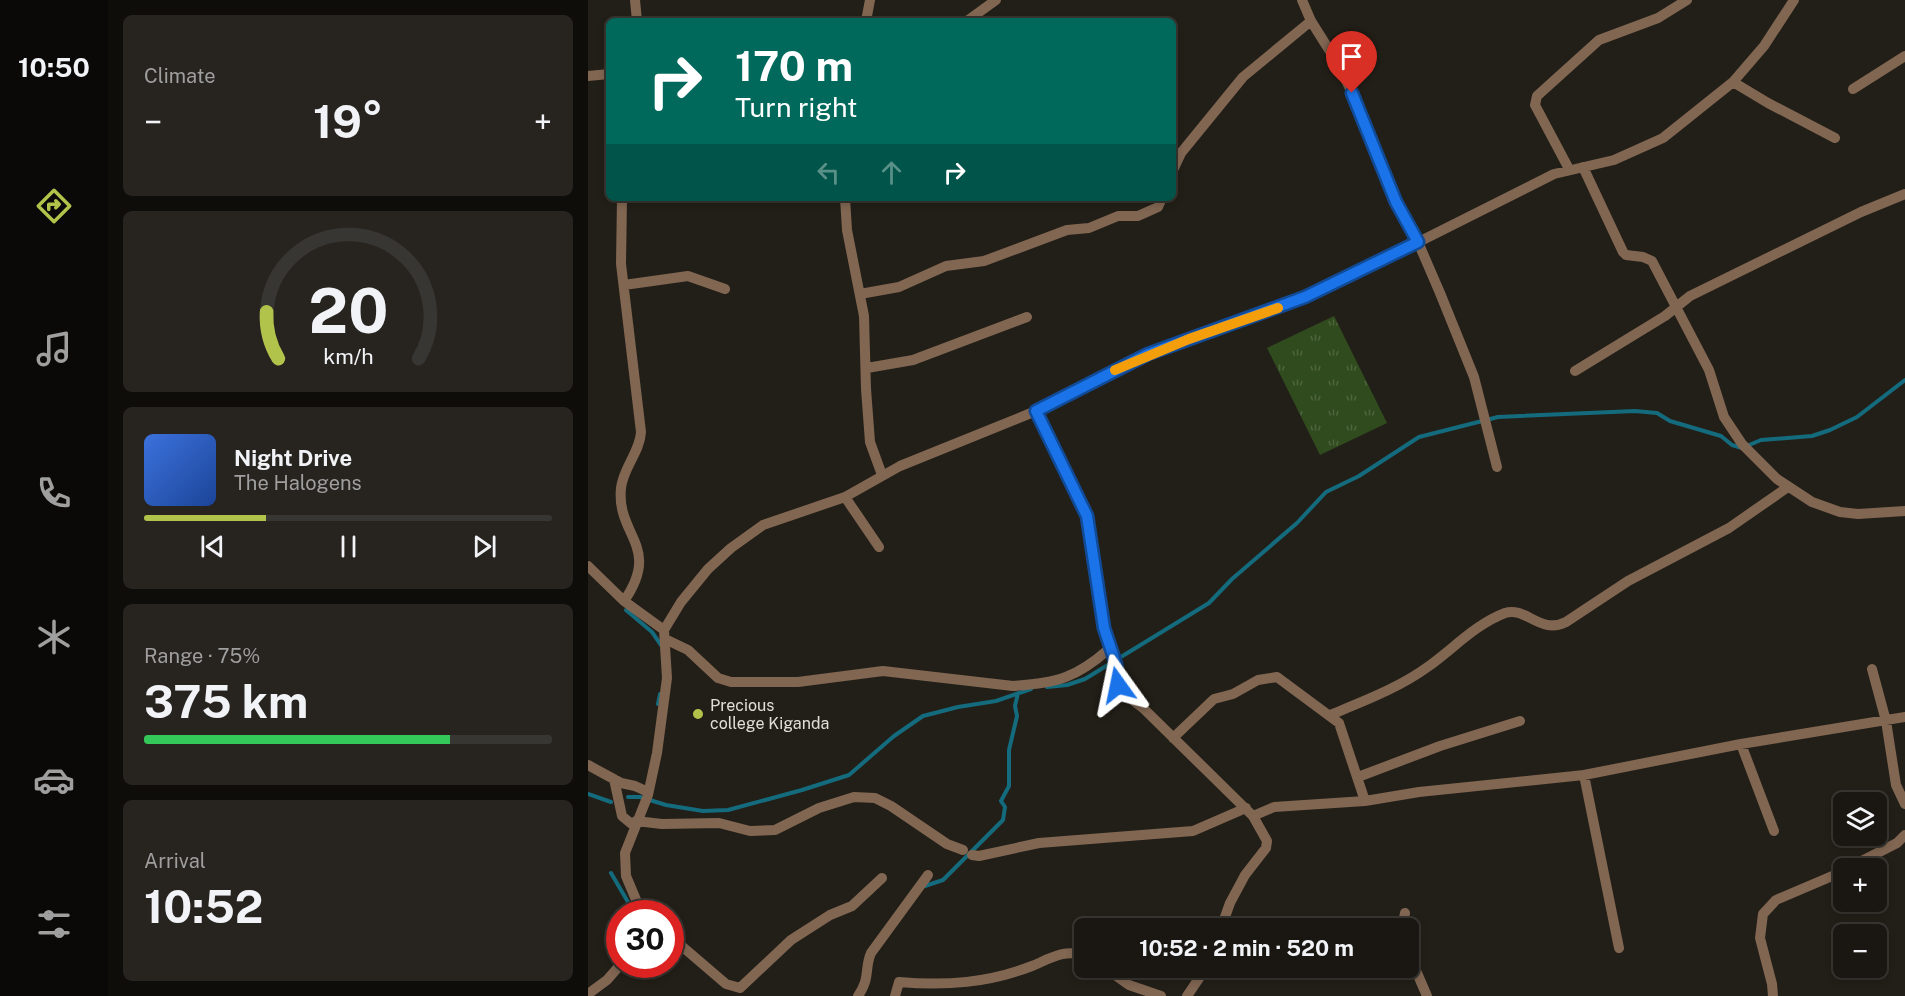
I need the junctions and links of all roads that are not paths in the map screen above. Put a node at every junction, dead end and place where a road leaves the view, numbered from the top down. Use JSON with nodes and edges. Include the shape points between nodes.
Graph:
{"nodes":[{"id":1,"x":635,"y":0,"type":"edge"},
{"id":2,"x":870,"y":0,"type":"edge"},
{"id":3,"x":996,"y":0,"type":"edge"},
{"id":4,"x":1302,"y":0,"type":"edge"},
{"id":5,"x":1687,"y":0,"type":"edge"},
{"id":6,"x":1794,"y":0,"type":"edge"},
{"id":7,"x":637,"y":18,"type":"edge"},
{"id":8,"x":867,"y":18,"type":"edge"},
{"id":9,"x":971,"y":18,"type":"edge"},
{"id":10,"x":1311,"y":21,"type":"junction"},
{"id":11,"x":1905,"y":56,"type":"edge"},
{"id":12,"x":606,"y":74,"type":"edge"},
{"id":13,"x":588,"y":76,"type":"edge"},
{"id":14,"x":1733,"y":82,"type":"junction"},
{"id":15,"x":1853,"y":88,"type":"dead end"},
{"id":16,"x":1835,"y":138,"type":"dead end"},
{"id":17,"x":1176,"y":164,"type":"edge"},
{"id":18,"x":1583,"y":167,"type":"junction"},
{"id":19,"x":1569,"y":169,"type":"junction"},
{"id":20,"x":1905,"y":194,"type":"edge"},
{"id":21,"x":622,"y":201,"type":"edge"},
{"id":22,"x":844,"y":201,"type":"edge"},
{"id":23,"x":1161,"y":201,"type":"edge"},
{"id":24,"x":1418,"y":242,"type":"junction"},
{"id":25,"x":624,"y":285,"type":"junction"},
{"id":26,"x":725,"y":289,"type":"dead end"},
{"id":27,"x":860,"y":294,"type":"junction"},
{"id":28,"x":1676,"y":307,"type":"junction"},
{"id":29,"x":1027,"y":317,"type":"dead end"},
{"id":30,"x":867,"y":368,"type":"junction"},
{"id":31,"x":1575,"y":370,"type":"dead end"},
{"id":32,"x":1036,"y":411,"type":"junction"},
{"id":33,"x":1497,"y":467,"type":"dead end"},
{"id":34,"x":882,"y":475,"type":"junction"},
{"id":35,"x":1788,"y":487,"type":"junction"},
{"id":36,"x":845,"y":498,"type":"junction"},
{"id":37,"x":1905,"y":511,"type":"edge"},
{"id":38,"x":879,"y":547,"type":"dead end"},
{"id":39,"x":588,"y":566,"type":"edge"},
{"id":40,"x":624,"y":601,"type":"junction"},
{"id":41,"x":664,"y":635,"type":"junction"},
{"id":42,"x":1112,"y":656,"type":"junction"},
{"id":43,"x":1872,"y":669,"type":"dead end"},
{"id":44,"x":1330,"y":716,"type":"junction"},
{"id":45,"x":1905,"y":717,"type":"edge"},
{"id":46,"x":1886,"y":720,"type":"junction"},
{"id":47,"x":1520,"y":721,"type":"dead end"},
{"id":48,"x":1173,"y":738,"type":"junction"},
{"id":49,"x":1741,"y":744,"type":"junction"},
{"id":50,"x":588,"y":765,"type":"edge"},
{"id":51,"x":1584,"y":775,"type":"junction"},
{"id":52,"x":1358,"y":777,"type":"junction"},
{"id":53,"x":614,"y":779,"type":"junction"},
{"id":54,"x":648,"y":794,"type":"junction"},
{"id":55,"x":1365,"y":801,"type":"junction"},
{"id":56,"x":1905,"y":804,"type":"edge"},
{"id":57,"x":1249,"y":812,"type":"junction"},
{"id":58,"x":635,"y":823,"type":"junction"},
{"id":59,"x":1774,"y":831,"type":"dead end"},
{"id":60,"x":1905,"y":835,"type":"edge"},
{"id":61,"x":1868,"y":858,"type":"edge"},
{"id":62,"x":928,"y":875,"type":"dead end"},
{"id":63,"x":1833,"y":876,"type":"edge"},
{"id":64,"x":882,"y":878,"type":"dead end"},
{"id":65,"x":637,"y":900,"type":"edge"},
{"id":66,"x":1405,"y":912,"type":"dead end"},
{"id":67,"x":1225,"y":918,"type":"edge"},
{"id":68,"x":1404,"y":918,"type":"edge"},
{"id":69,"x":684,"y":948,"type":"edge"},
{"id":70,"x":1619,"y":948,"type":"dead end"},
{"id":71,"x":1074,"y":952,"type":"edge"},
{"id":72,"x":1419,"y":974,"type":"edge"},
{"id":73,"x":609,"y":978,"type":"edge"},
{"id":74,"x":1119,"y":978,"type":"edge"},
{"id":75,"x":1199,"y":978,"type":"edge"},
{"id":76,"x":930,"y":984,"type":"junction"},
{"id":77,"x":588,"y":994,"type":"edge"},
{"id":78,"x":858,"y":996,"type":"edge"},
{"id":79,"x":895,"y":996,"type":"edge"},
{"id":80,"x":932,"y":996,"type":"edge"},
{"id":81,"x":1161,"y":996,"type":"edge"},
{"id":82,"x":1187,"y":996,"type":"edge"},
{"id":83,"x":1427,"y":996,"type":"edge"},
{"id":84,"x":1773,"y":996,"type":"edge"}],
"edges":[{"from":1,"to":7,"type":"street"},
{"from":2,"to":8,"type":"street"},
{"from":3,"to":9,"type":"street"},
{"from":4,"to":10,"type":"street"},
{"from":5,"to":19,"type":"street","via":[[1658,18],[1599,40],[1537,96],[1535,105]]},
{"from":6,"to":14,"type":"street","via":[[1764,46]]},
{"from":10,"to":17,"type":"street","via":[[1243,77]]},
{"from":10,"to":24,"type":"street","via":[[1357,103],[1396,202]]},
{"from":11,"to":15,"type":"street"},
{"from":12,"to":13,"type":"street"},
{"from":14,"to":16,"type":"street"},
{"from":14,"to":18,"type":"street","via":[[1663,138],[1614,160]]},
{"from":18,"to":19,"type":"street"},
{"from":18,"to":28,"type":"street","via":[[1623,252],[1652,261]]},
{"from":19,"to":24,"type":"street"},
{"from":20,"to":28,"type":"street","via":[[1690,296]]},
{"from":21,"to":25,"type":"street","via":[[620,246]]},
{"from":22,"to":27,"type":"street"},
{"from":23,"to":27,"type":"street","via":[[1150,212],[1067,230],[984,261],[946,266],[899,287]]},
{"from":24,"to":32,"type":"street","via":[[1305,297],[1148,354]]},
{"from":24,"to":33,"type":"street","via":[[1474,377]]},
{"from":25,"to":26,"type":"street","via":[[688,276]]},
{"from":25,"to":40,"type":"street","via":[[642,432],[641,444],[621,486],[640,566],[635,585]]},
{"from":27,"to":30,"type":"street"},
{"from":28,"to":31,"type":"street"},
{"from":28,"to":35,"type":"street","via":[[1709,370],[1724,417],[1746,448]]},
{"from":29,"to":30,"type":"street","via":[[913,360]]},
{"from":30,"to":34,"type":"street","via":[[870,442]]},
{"from":32,"to":34,"type":"street"},
{"from":32,"to":42,"type":"street","via":[[1087,516]]},
{"from":34,"to":36,"type":"street"},
{"from":35,"to":37,"type":"street","via":[[1812,502],[1840,512]]},
{"from":35,"to":44,"type":"street","via":[[1730,528],[1628,581],[1566,622],[1547,627],[1516,612],[1507,612],[1481,625],[1428,667],[1395,687]]},
{"from":36,"to":38,"type":"street"},
{"from":36,"to":41,"type":"street","via":[[763,525],[746,536],[708,569],[681,602]]},
{"from":39,"to":40,"type":"street"},
{"from":40,"to":41,"type":"street"},
{"from":41,"to":42,"type":"street","via":[[718,678],[731,682],[798,682],[883,671],[1013,686],[1035,685],[1079,673]]},
{"from":41,"to":54,"type":"street","via":[[668,662],[665,699]]},
{"from":42,"to":48,"type":"street","via":[[1122,692]]},
{"from":43,"to":46,"type":"street"},
{"from":44,"to":48,"type":"street","via":[[1283,679],[1271,677],[1214,699]]},
{"from":44,"to":52,"type":"street","via":[[1342,729]]},
{"from":45,"to":46,"type":"street"},
{"from":46,"to":49,"type":"street"},
{"from":46,"to":56,"type":"street","via":[[1896,785]]},
{"from":47,"to":52,"type":"street"},
{"from":48,"to":57,"type":"street"},
{"from":49,"to":51,"type":"street"},
{"from":49,"to":59,"type":"street"},
{"from":50,"to":53,"type":"street"},
{"from":51,"to":55,"type":"street"},
{"from":51,"to":70,"type":"street"},
{"from":52,"to":55,"type":"street"},
{"from":53,"to":54,"type":"street"},
{"from":53,"to":58,"type":"street","via":[[622,816]]},
{"from":54,"to":58,"type":"street"},
{"from":55,"to":57,"type":"street"},
{"from":57,"to":58,"type":"street","via":[[1193,831],[1039,843],[980,856],[947,844],[875,798],[854,797],[819,808],[775,830],[750,831],[719,823]]},
{"from":57,"to":67,"type":"street","via":[[1267,841],[1266,848],[1245,875]]},
{"from":58,"to":65,"type":"street","via":[[624,864]]},
{"from":60,"to":61,"type":"street"},
{"from":62,"to":78,"type":"street","via":[[871,953],[868,979]]},
{"from":63,"to":84,"type":"street","via":[[1776,900],[1763,914],[1760,938]]},
{"from":64,"to":69,"type":"street","via":[[852,906],[791,940],[740,988],[726,984]]},
{"from":66,"to":68,"type":"street"},
{"from":71,"to":76,"type":"street","via":[[986,980]]},
{"from":72,"to":83,"type":"street"},
{"from":73,"to":77,"type":"street"},
{"from":74,"to":81,"type":"street"},
{"from":75,"to":82,"type":"street"},
{"from":76,"to":79,"type":"street","via":[[899,982]]},
{"from":76,"to":80,"type":"street"}]}
